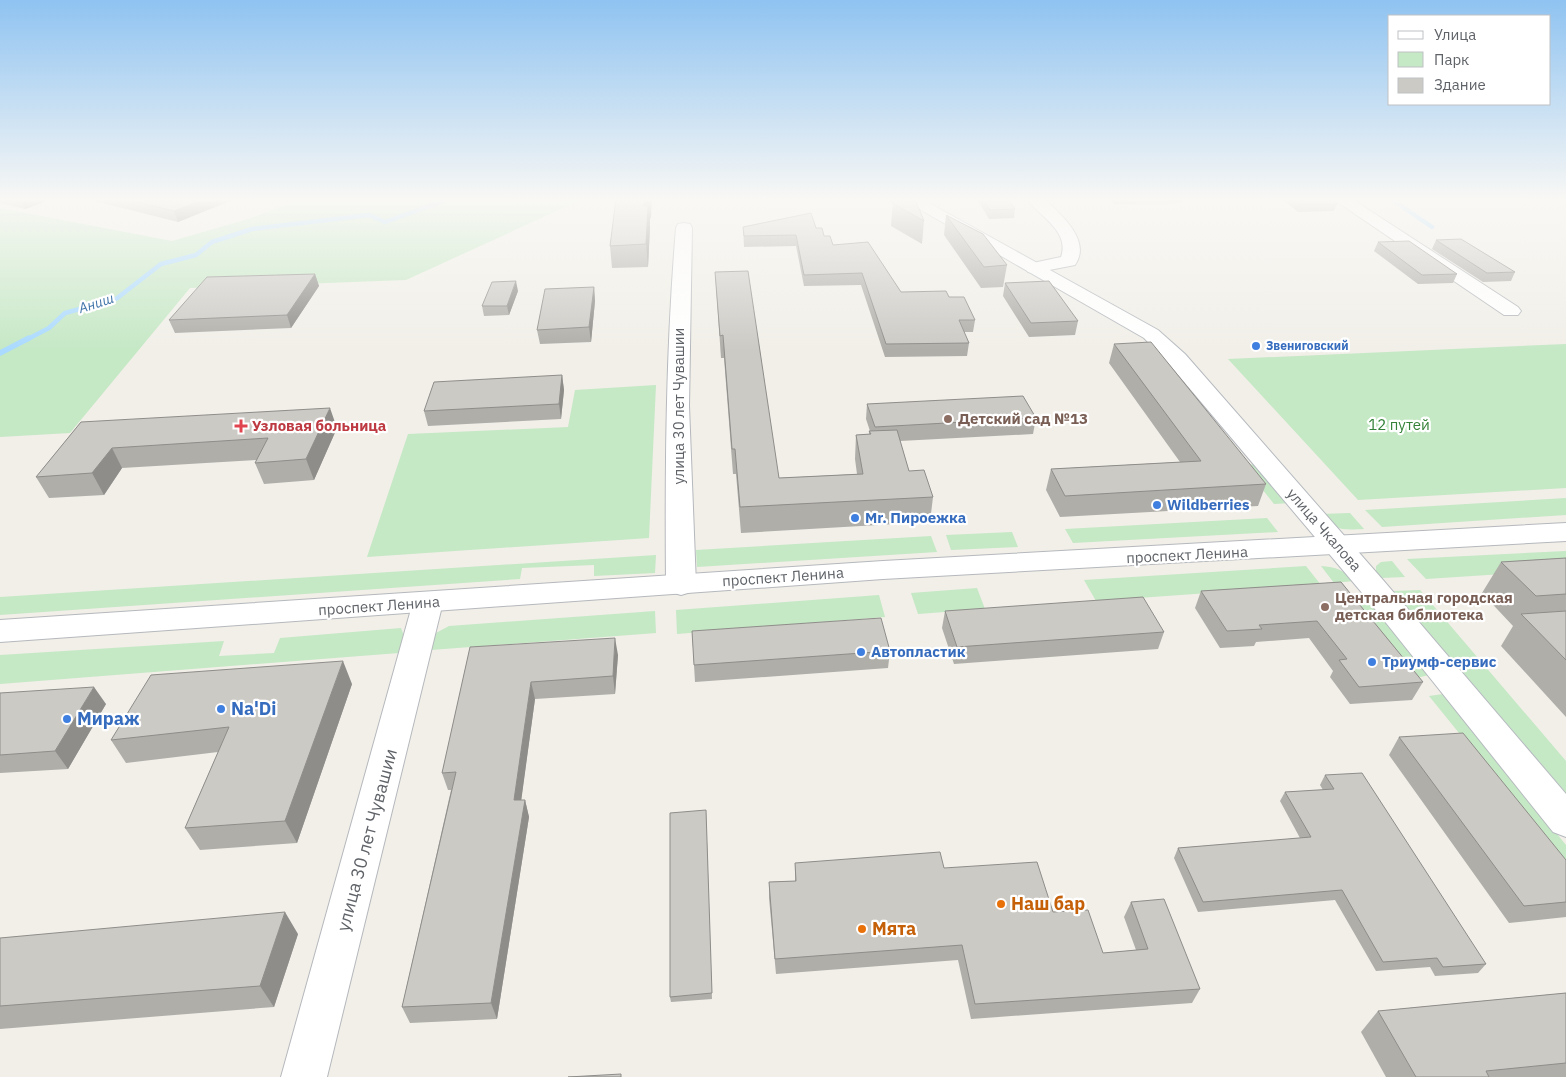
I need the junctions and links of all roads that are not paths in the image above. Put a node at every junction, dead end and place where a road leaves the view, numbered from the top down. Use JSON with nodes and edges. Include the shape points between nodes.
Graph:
{"nodes":[{"id":1,"x":682,"y":249,"type":"edge"},
{"id":2,"x":1000,"y":249,"type":"edge"},
{"id":3,"x":1073,"y":249,"type":"edge"},
{"id":4,"x":1417,"y":249,"type":"edge"},
{"id":5,"x":1034,"y":268,"type":"junction"},
{"id":6,"x":1511,"y":311,"type":"dead end"},
{"id":7,"x":1566,"y":532,"type":"edge"},
{"id":8,"x":1338,"y":546,"type":"junction"},
{"id":9,"x":681,"y":585,"type":"junction"},
{"id":10,"x":428,"y":602,"type":"junction"},
{"id":11,"x":0,"y":631,"type":"edge"},
{"id":12,"x":1566,"y":821,"type":"edge"},
{"id":13,"x":304,"y":1077,"type":"edge"}],
"edges":[{"from":1,"to":9,"type":"street","name":"улица 30 лет Чувашии","via":[[677,416]]},
{"from":2,"to":5,"type":"street","name":"улица Чкалова"},
{"from":3,"to":5,"type":"street","via":[[1069,261]]},
{"from":4,"to":6,"type":"street"},
{"from":5,"to":8,"type":"street","name":"улица Чкалова","via":[[1151,334],[1177,359]]},
{"from":7,"to":8,"type":"street","name":"проспект Ленина"},
{"from":8,"to":9,"type":"street","name":"проспект Ленина","via":[[883,570]]},
{"from":8,"to":12,"type":"street","name":"улица Чкалова"},
{"from":9,"to":10,"type":"street","name":"проспект Ленина"},
{"from":10,"to":11,"type":"street","name":"проспект Ленина"},
{"from":10,"to":13,"type":"street","name":"улица 30 лет Чувашии"}]}
